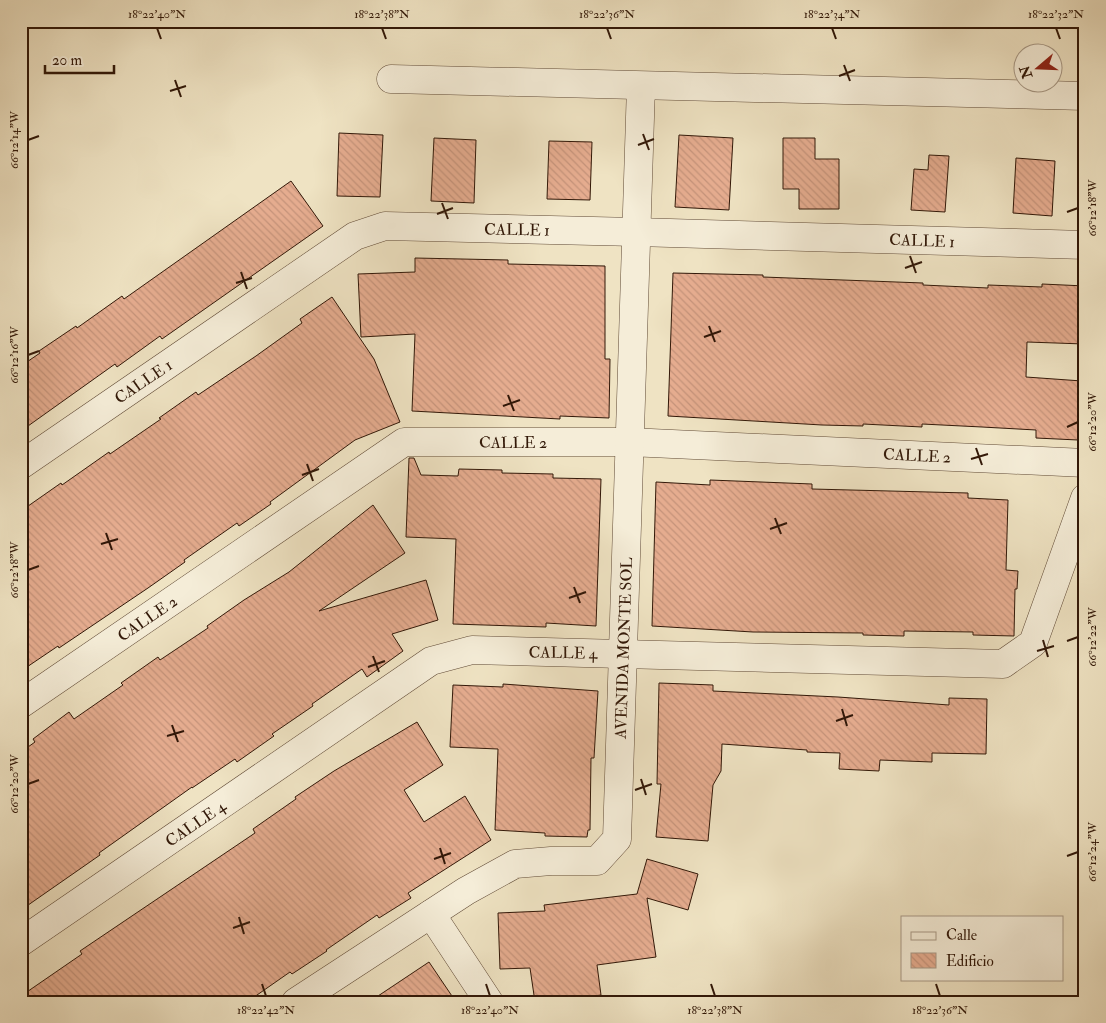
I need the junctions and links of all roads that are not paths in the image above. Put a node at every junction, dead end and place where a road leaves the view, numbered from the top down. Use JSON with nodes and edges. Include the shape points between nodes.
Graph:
{"nodes":[{"id":1,"x":391,"y":79,"type":"dead end"},
{"id":2,"x":641,"y":86,"type":"junction"},
{"id":3,"x":1085,"y":96,"type":"edge"},
{"id":4,"x":636,"y":232,"type":"junction"},
{"id":5,"x":1085,"y":245,"type":"edge"},
{"id":6,"x":629,"y":442,"type":"junction"},
{"id":7,"x":1085,"y":463,"type":"edge"},
{"id":8,"x":21,"y":464,"type":"edge"},
{"id":9,"x":1085,"y":498,"type":"edge"},
{"id":10,"x":623,"y":654,"type":"junction"},
{"id":11,"x":21,"y":704,"type":"edge"},
{"id":12,"x":431,"y":914,"type":"junction"},
{"id":13,"x":21,"y":942,"type":"edge"},
{"id":14,"x":296,"y":1002,"type":"edge"},
{"id":15,"x":489,"y":1002,"type":"edge"}],
"edges":[{"from":1,"to":2,"type":"street"},
{"from":2,"to":3,"type":"street"},
{"from":2,"to":4,"type":"street","name":"AVENIDA MONTE SOL"},
{"from":4,"to":5,"type":"street","name":"CALLE 1"},
{"from":4,"to":6,"type":"street","name":"AVENIDA MONTE SOL"},
{"from":4,"to":8,"type":"street","name":"CALLE 1","via":[[385,226],[355,236]]},
{"from":6,"to":7,"type":"street","name":"CALLE 2"},
{"from":6,"to":10,"type":"street","name":"AVENIDA MONTE SOL"},
{"from":6,"to":11,"type":"street","name":"CALLE 2","via":[[404,442]]},
{"from":9,"to":10,"type":"street","name":"CALLE 4","via":[[1033,643],[1003,664]]},
{"from":10,"to":12,"type":"street","name":"AVENIDA MONTE SOL","via":[[617,839],[596,861],[515,864]]},
{"from":10,"to":13,"type":"street","name":"CALLE 4","via":[[472,650],[431,661]]},
{"from":12,"to":14,"type":"street","name":"AVENIDA MONTE SOL"},
{"from":12,"to":15,"type":"street"}]}
